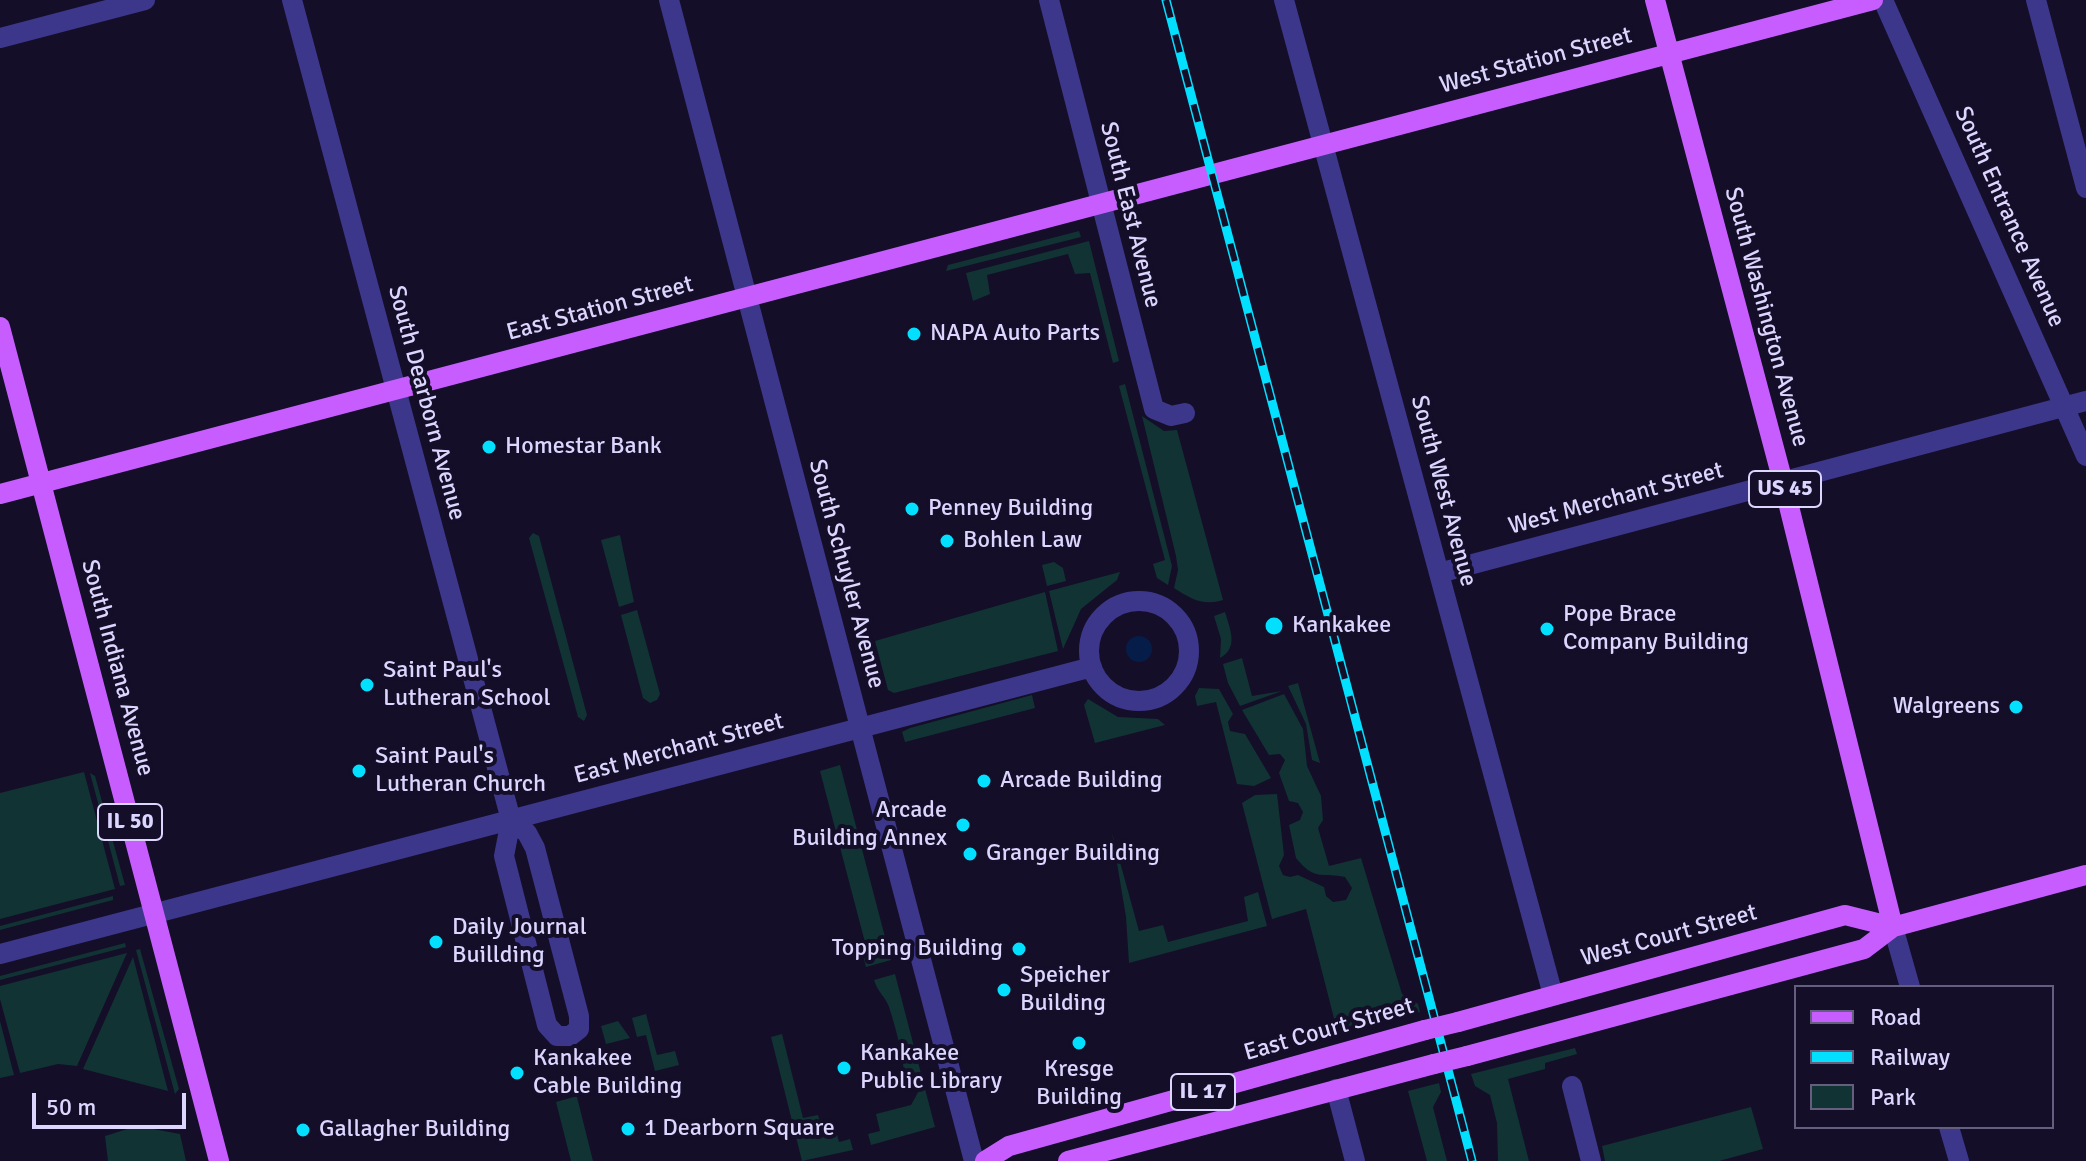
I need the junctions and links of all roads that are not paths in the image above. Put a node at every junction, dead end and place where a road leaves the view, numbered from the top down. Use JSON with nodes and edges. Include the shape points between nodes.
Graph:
{"nodes":[{"id":1,"x":145,"y":0,"type":"edge"},
{"id":2,"x":292,"y":0,"type":"edge"},
{"id":3,"x":669,"y":0,"type":"edge"},
{"id":4,"x":1049,"y":0,"type":"edge"},
{"id":5,"x":1284,"y":0,"type":"edge"},
{"id":6,"x":1655,"y":0,"type":"edge"},
{"id":7,"x":1873,"y":0,"type":"edge"},
{"id":8,"x":1883,"y":0,"type":"edge"},
{"id":9,"x":2036,"y":0,"type":"edge"},
{"id":10,"x":0,"y":38,"type":"edge"},
{"id":11,"x":1669,"y":53,"type":"junction"},
{"id":12,"x":1323,"y":144,"type":"junction"},
{"id":13,"x":1213,"y":174,"type":"joint"},
{"id":14,"x":2086,"y":188,"type":"edge"},
{"id":15,"x":1100,"y":204,"type":"junction"},
{"id":16,"x":747,"y":297,"type":"junction"},
{"id":17,"x":0,"y":327,"type":"edge"},
{"id":18,"x":396,"y":390,"type":"junction"},
{"id":19,"x":2076,"y":404,"type":"edge"},
{"id":20,"x":1185,"y":413,"type":"dead end"},
{"id":21,"x":2086,"y":456,"type":"edge"},
{"id":22,"x":1783,"y":482,"type":"junction"},
{"id":23,"x":41,"y":484,"type":"junction"},
{"id":24,"x":0,"y":494,"type":"edge"},
{"id":25,"x":1439,"y":573,"type":"junction"},
{"id":26,"x":1092,"y":667,"type":"junction"},
{"id":27,"x":860,"y":728,"type":"junction"},
{"id":28,"x":511,"y":820,"type":"junction"},
{"id":29,"x":2086,"y":875,"type":"edge"},
{"id":30,"x":154,"y":914,"type":"junction"},
{"id":31,"x":1893,"y":927,"type":"junction"},
{"id":32,"x":0,"y":954,"type":"edge"},
{"id":33,"x":1909,"y":985,"type":"edge"},
{"id":34,"x":1553,"y":995,"type":"junction"},
{"id":35,"x":1458,"y":1022,"type":"joint"},
{"id":36,"x":1572,"y":1086,"type":"dead end"},
{"id":37,"x":1336,"y":1089,"type":"junction"},
{"id":38,"x":1950,"y":1129,"type":"edge"},
{"id":39,"x":219,"y":1161,"type":"edge"},
{"id":40,"x":974,"y":1161,"type":"edge"},
{"id":41,"x":985,"y":1161,"type":"edge"},
{"id":42,"x":1068,"y":1161,"type":"edge"},
{"id":43,"x":1355,"y":1161,"type":"edge"},
{"id":44,"x":1591,"y":1161,"type":"edge"},
{"id":45,"x":1959,"y":1161,"type":"edge"}],
"edges":[{"from":1,"to":10,"type":"street"},
{"from":2,"to":18,"type":"street","name":"South Dearborn Avenue"},
{"from":3,"to":16,"type":"street","name":"South Schuyler Avenue"},
{"from":4,"to":15,"type":"street","name":"South East Avenue"},
{"from":5,"to":12,"type":"street","name":"South West Avenue"},
{"from":6,"to":11,"type":"main road","name":"South Washington Avenue","number":"US 45"},
{"from":7,"to":11,"type":"main road","name":"West Station Street"},
{"from":8,"to":19,"type":"street","name":"South Entrance Avenue"},
{"from":9,"to":14,"type":"street"},
{"from":11,"to":12,"type":"main road","name":"West Station Street"},
{"from":11,"to":22,"type":"main road","name":"South Washington Avenue","number":"US 45"},
{"from":12,"to":13,"type":"main road","name":"West Station Street"},
{"from":12,"to":25,"type":"street","name":"South West Avenue"},
{"from":13,"to":15,"type":"main road","name":"East Station Street"},
{"from":15,"to":16,"type":"main road","name":"East Station Street"},
{"from":15,"to":20,"type":"street","name":"South East Avenue","via":[[1154,409],[1171,416]]},
{"from":16,"to":18,"type":"main road","name":"East Station Street"},
{"from":16,"to":27,"type":"street","name":"South Schuyler Avenue"},
{"from":17,"to":23,"type":"main road","name":"South Indiana Avenue","number":"IL 50"},
{"from":18,"to":23,"type":"main road","name":"East Station Street"},
{"from":18,"to":28,"type":"street","name":"South Dearborn Avenue"},
{"from":19,"to":21,"type":"street","name":"South Entrance Avenue"},
{"from":19,"to":22,"type":"street","name":"West Merchant Street"},
{"from":22,"to":25,"type":"street","name":"West Merchant Street"},
{"from":22,"to":31,"type":"main road","name":"South Washington Avenue","number":"US 45"},
{"from":23,"to":24,"type":"main road","name":"East Station Street"},
{"from":23,"to":30,"type":"main road","name":"South Indiana Avenue","number":"IL 50"},
{"from":25,"to":34,"type":"street","name":"South West Avenue"},
{"from":26,"to":26,"type":"street","via":[[1112,693],[1142,701],[1157,697],[1181,678],[1189,648],[1186,633],[1167,609],[1154,603],[1121,604],[1095,626],[1089,642]]},
{"from":26,"to":27,"type":"street","name":"East Merchant Street"},
{"from":27,"to":28,"type":"street","name":"East Merchant Street"},
{"from":27,"to":40,"type":"street","name":"South Schuyler Avenue"},
{"from":28,"to":28,"type":"street","via":[[504,856],[547,1025],[557,1036],[570,1036],[579,1029],[579,1016],[535,848]]},
{"from":28,"to":30,"type":"street","name":"East Merchant Street"},
{"from":29,"to":31,"type":"main road","name":"West Court Street"},
{"from":30,"to":32,"type":"street","name":"East Merchant Street"},
{"from":30,"to":39,"type":"main road","name":"South Indiana Avenue","number":"IL 50"},
{"from":31,"to":33,"type":"street"},
{"from":31,"to":34,"type":"main road","name":"West Court Street","number":"IL 17","via":[[1845,915]]},
{"from":31,"to":37,"type":"main road","name":"West Court Street","number":"IL 17","bridge":true,"via":[[1864,949]]},
{"from":34,"to":35,"type":"main road","name":"West Court Street","number":"IL 17"},
{"from":35,"to":41,"type":"main road","name":"East Court Street","number":"IL 17","bridge":true,"via":[[1009,1146]]},
{"from":36,"to":44,"type":"street"},
{"from":37,"to":42,"type":"main road","number":"IL 17"},
{"from":37,"to":43,"type":"street"},
{"from":38,"to":45,"type":"street"}]}
